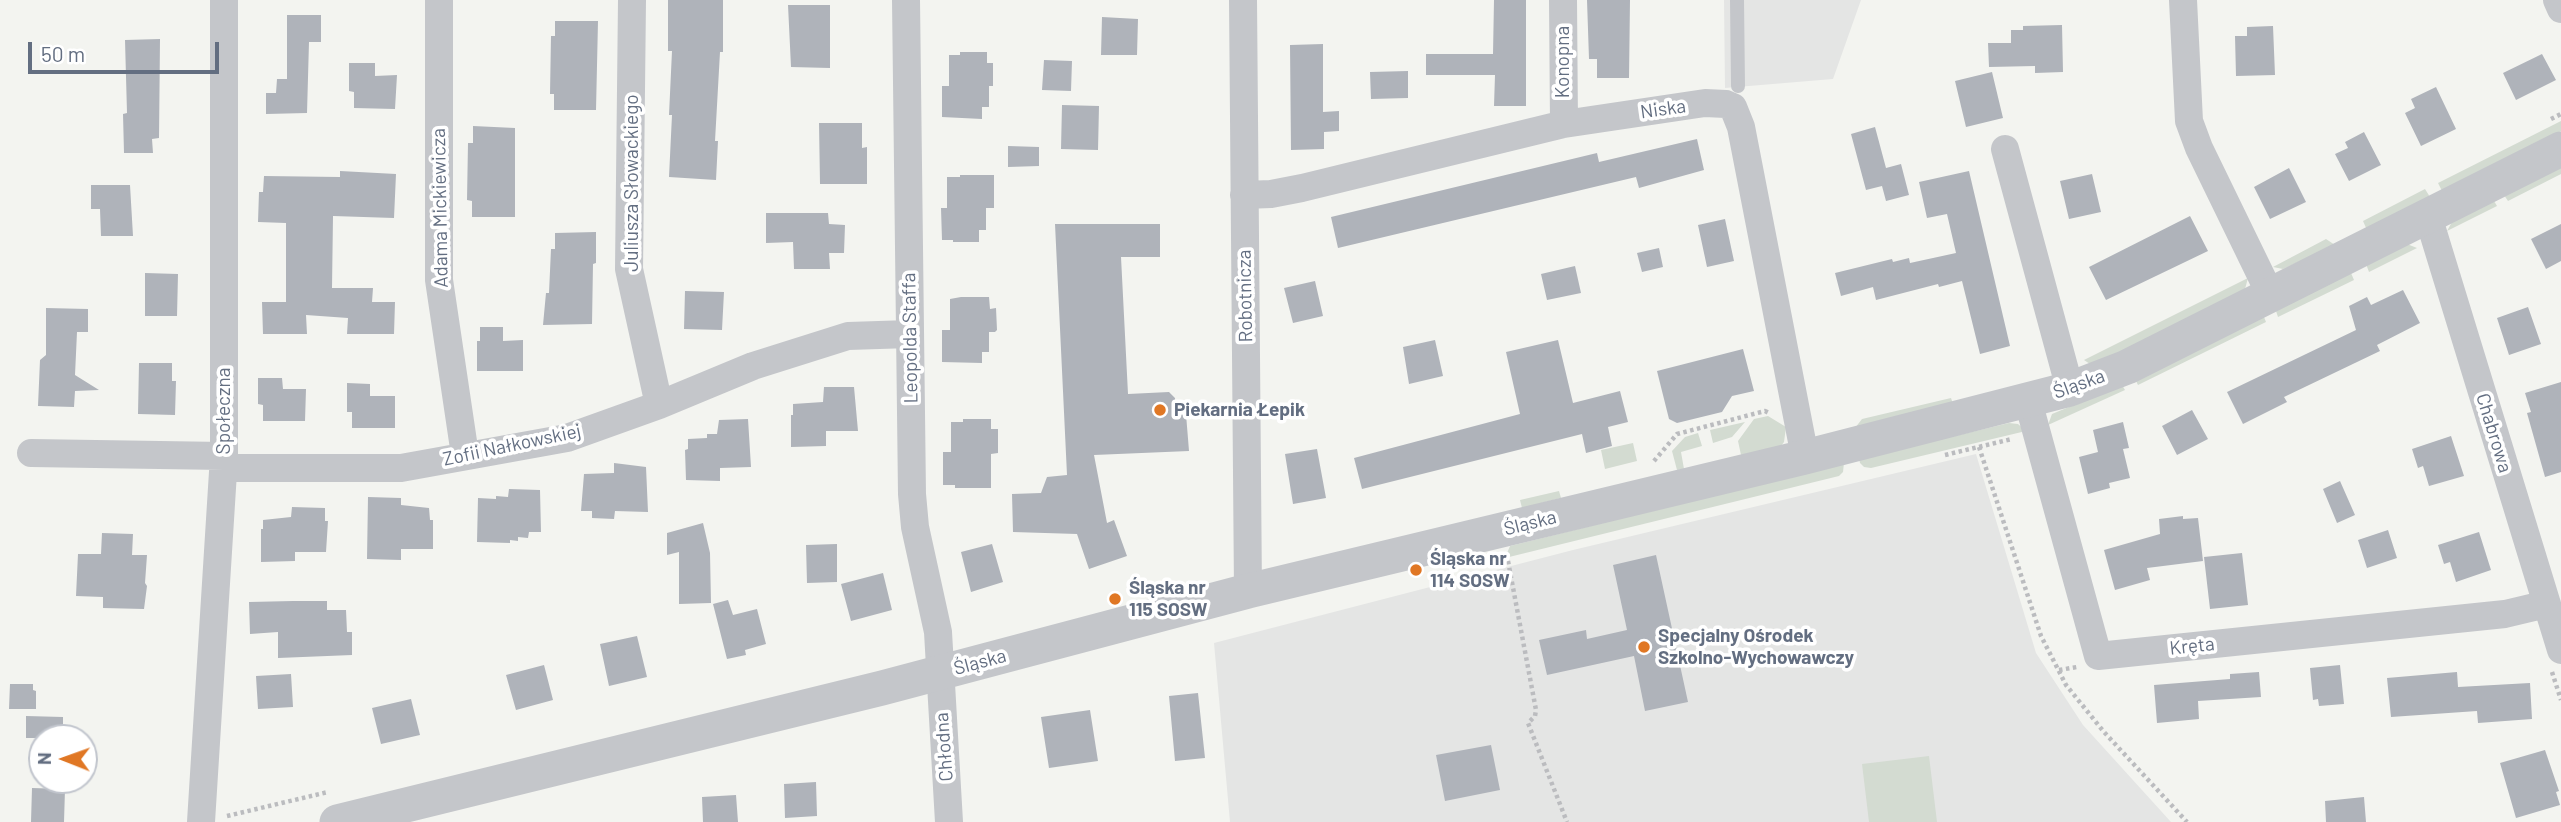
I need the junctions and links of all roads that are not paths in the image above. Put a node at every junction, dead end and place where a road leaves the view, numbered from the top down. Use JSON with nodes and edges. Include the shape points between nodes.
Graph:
{"nodes":[{"id":1,"x":224,"y":0,"type":"edge"},
{"id":2,"x":439,"y":0,"type":"edge"},
{"id":3,"x":632,"y":0,"type":"edge"},
{"id":4,"x":906,"y":0,"type":"edge"},
{"id":5,"x":1243,"y":0,"type":"edge"},
{"id":6,"x":1563,"y":0,"type":"edge"},
{"id":7,"x":1737,"y":0,"type":"edge"},
{"id":8,"x":2183,"y":0,"type":"edge"},
{"id":9,"x":2557,"y":0,"type":"edge"},
{"id":10,"x":2561,"y":9,"type":"edge"},
{"id":11,"x":1736,"y":97,"type":"junction"},
{"id":12,"x":1564,"y":124,"type":"junction"},
{"id":13,"x":2005,"y":149,"type":"dead end"},
{"id":14,"x":2561,"y":149,"type":"edge"},
{"id":15,"x":1244,"y":195,"type":"junction"},
{"id":16,"x":2428,"y":216,"type":"junction"},
{"id":17,"x":2271,"y":296,"type":"junction"},
{"id":18,"x":910,"y":334,"type":"junction"},
{"id":19,"x":2070,"y":389,"type":"junction"},
{"id":20,"x":2028,"y":401,"type":"junction"},
{"id":21,"x":659,"y":405,"type":"junction"},
{"id":22,"x":31,"y":453,"type":"dead end"},
{"id":23,"x":465,"y":456,"type":"junction"},
{"id":24,"x":1805,"y":457,"type":"junction"},
{"id":25,"x":224,"y":462,"type":"junction"},
{"id":26,"x":1248,"y":591,"type":"junction"},
{"id":27,"x":2547,"y":604,"type":"junction"},
{"id":28,"x":2561,"y":650,"type":"edge"},
{"id":29,"x":940,"y":672,"type":"junction"},
{"id":30,"x":201,"y":822,"type":"edge"},
{"id":31,"x":337,"y":822,"type":"edge"},
{"id":32,"x":949,"y":822,"type":"edge"}],
"edges":[{"from":1,"to":25,"type":"street","name":"Społeczna"},
{"from":2,"to":23,"type":"street","name":"Adama Mickiewicza","via":[[439,279]]},
{"from":3,"to":21,"type":"street","name":"Juliusza Słowackiego","via":[[629,269]]},
{"from":4,"to":18,"type":"street","name":"Leopolda Staffa"},
{"from":5,"to":15,"type":"street","name":"Robotnicza"},
{"from":6,"to":12,"type":"street","name":"Konopna"},
{"from":7,"to":11,"type":"lane"},
{"from":8,"to":17,"type":"street","via":[[2189,121]]},
{"from":9,"to":10,"type":"street"},
{"from":11,"to":12,"type":"street","name":"Niska"},
{"from":11,"to":24,"type":"street"},
{"from":12,"to":15,"type":"street","name":"Niska","via":[[1302,188]]},
{"from":13,"to":19,"type":"street"},
{"from":14,"to":16,"type":"street","name":"Śląska"},
{"from":15,"to":26,"type":"street","name":"Robotnicza"},
{"from":16,"to":17,"type":"street","name":"Śląska"},
{"from":16,"to":27,"type":"street","name":"Chabrowa"},
{"from":17,"to":19,"type":"street","name":"Śląska","via":[[2127,367]]},
{"from":18,"to":21,"type":"street","name":"Zofii Nałkowskiej","via":[[848,336],[753,366]]},
{"from":18,"to":29,"type":"street","name":"Leopolda Staffa","via":[[913,510],[938,632]]},
{"from":19,"to":20,"type":"street","name":"Śląska"},
{"from":20,"to":24,"type":"street","name":"Śląska"},
{"from":20,"to":27,"type":"street","name":"Kręta","via":[[2098,656],[2505,614]]},
{"from":21,"to":23,"type":"street","name":"Zofii Nałkowskiej","via":[[567,438]]},
{"from":22,"to":25,"type":"street","name":"Zofii Nałkowskiej"},
{"from":23,"to":25,"type":"street","name":"Zofii Nałkowskiej","via":[[401,468]]},
{"from":24,"to":26,"type":"street","name":"Śląska"},
{"from":25,"to":30,"type":"street","name":"Społeczna"},
{"from":26,"to":29,"type":"street","name":"Śląska"},
{"from":27,"to":28,"type":"street","name":"Chabrowa"},
{"from":29,"to":31,"type":"street","name":"Śląska"},
{"from":29,"to":32,"type":"street","name":"Chłodna"}]}
